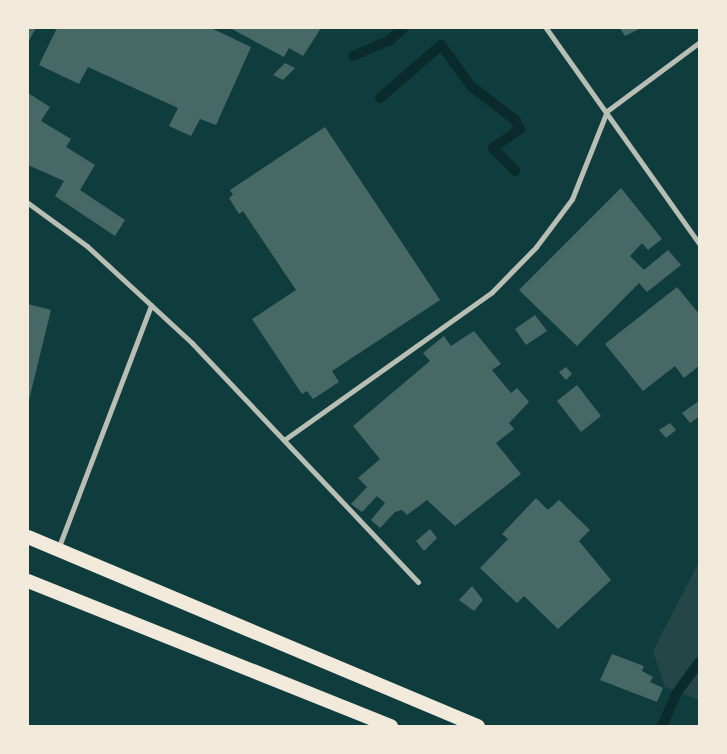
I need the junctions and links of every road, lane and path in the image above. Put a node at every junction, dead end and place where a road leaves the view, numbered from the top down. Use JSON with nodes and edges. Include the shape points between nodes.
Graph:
{"nodes":[{"id":1,"x":546,"y":28,"type":"edge"},
{"id":2,"x":700,"y":42,"type":"edge"},
{"id":3,"x":607,"y":111,"type":"junction"},
{"id":4,"x":28,"y":203,"type":"edge"},
{"id":5,"x":700,"y":245,"type":"edge"},
{"id":6,"x":151,"y":305,"type":"junction"},
{"id":7,"x":284,"y":440,"type":"junction"},
{"id":8,"x":28,"y":537,"type":"edge"},
{"id":9,"x":58,"y":549,"type":"junction"},
{"id":10,"x":28,"y":581,"type":"edge"},
{"id":11,"x":418,"y":582,"type":"dead end"},
{"id":12,"x":391,"y":726,"type":"edge"},
{"id":13,"x":478,"y":726,"type":"edge"}],
"edges":[{"from":1,"to":3,"type":"street"},
{"from":2,"to":3,"type":"street"},
{"from":3,"to":5,"type":"street"},
{"from":3,"to":7,"type":"street","via":[[572,199],[536,247],[492,292]]},
{"from":4,"to":6,"type":"street","via":[[87,246]]},
{"from":6,"to":7,"type":"street"},
{"from":6,"to":9,"type":"street"},
{"from":7,"to":11,"type":"street"},
{"from":8,"to":9,"type":"highway"},
{"from":9,"to":13,"type":"highway"},
{"from":10,"to":12,"type":"highway"}]}
